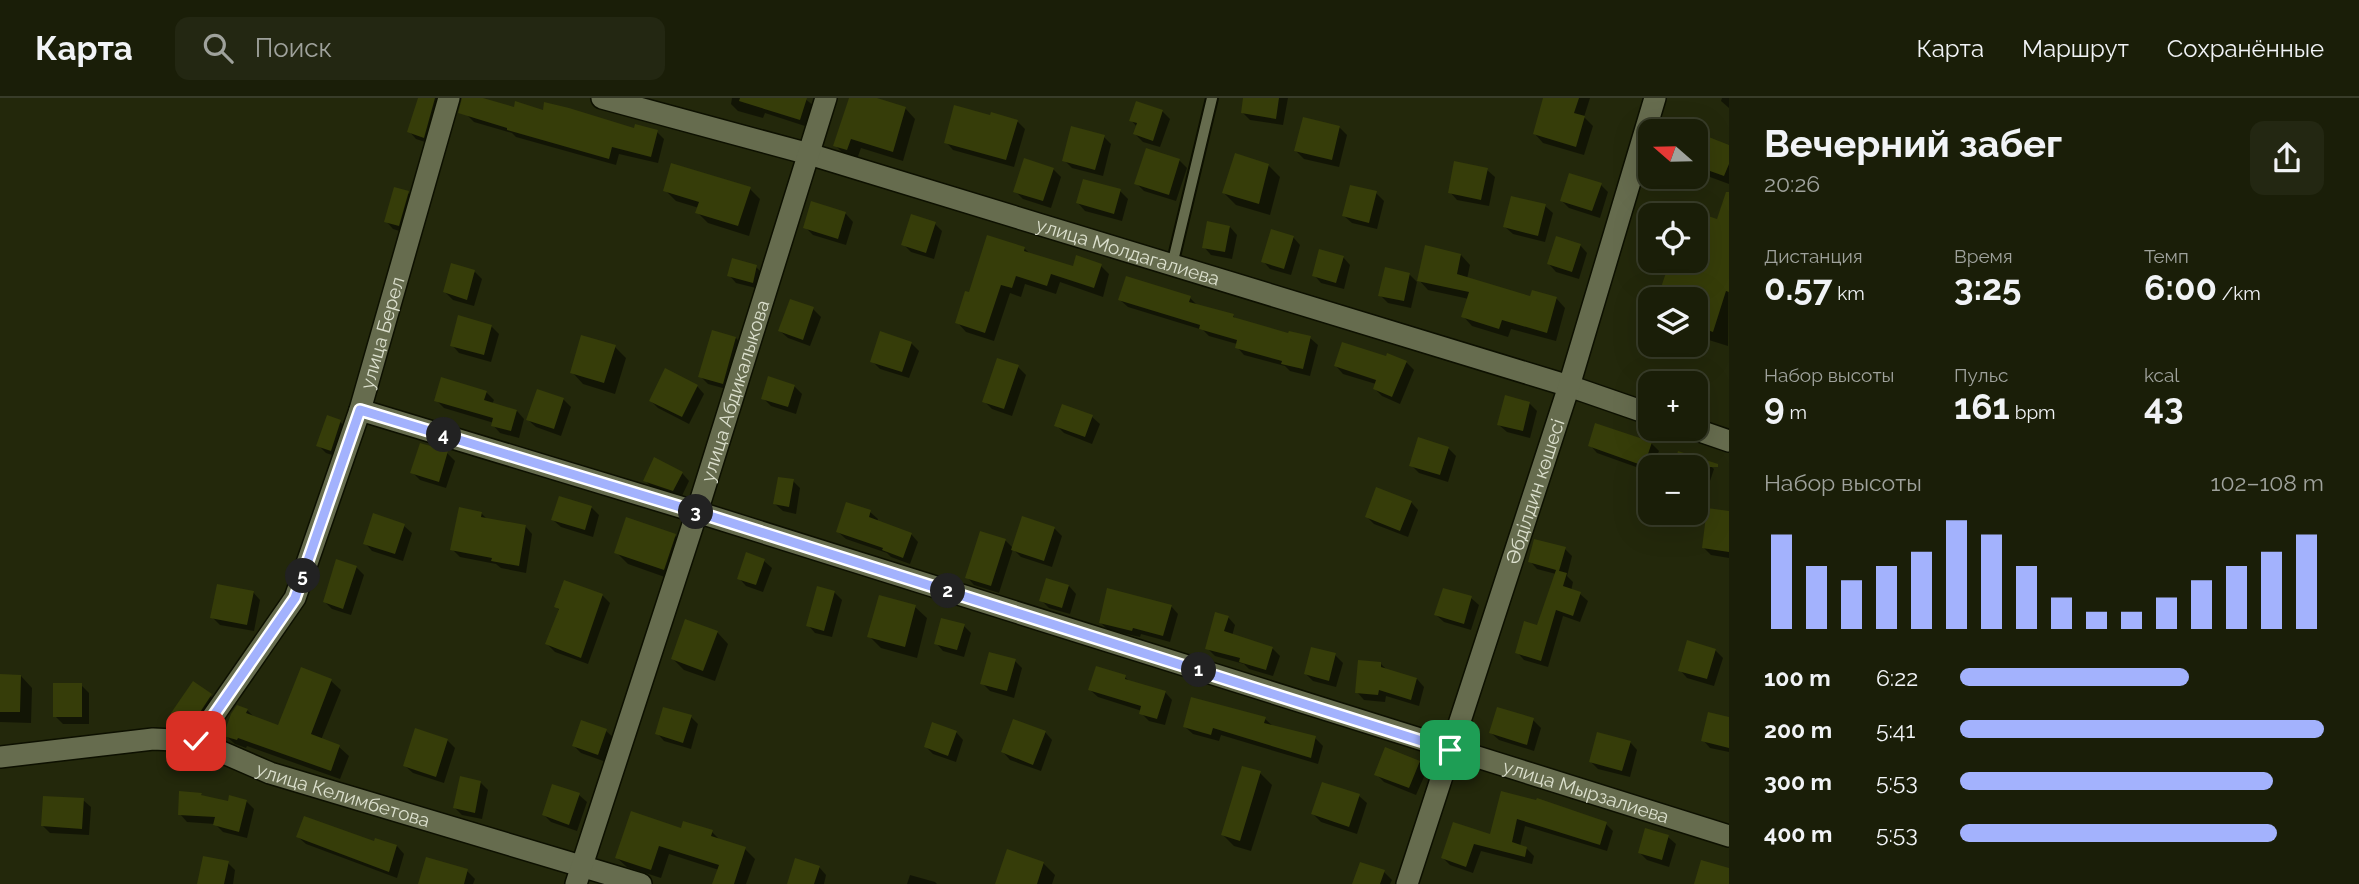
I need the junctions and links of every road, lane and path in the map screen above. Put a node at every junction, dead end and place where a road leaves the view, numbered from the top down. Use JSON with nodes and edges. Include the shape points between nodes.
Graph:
{"nodes":[{"id":1,"x":449,"y":98,"type":"edge"},
{"id":2,"x":602,"y":98,"type":"edge"},
{"id":3,"x":826,"y":98,"type":"edge"},
{"id":4,"x":1212,"y":98,"type":"edge"},
{"id":5,"x":1655,"y":98,"type":"edge"},
{"id":6,"x":809,"y":154,"type":"junction"},
{"id":7,"x":1172,"y":265,"type":"junction"},
{"id":8,"x":1569,"y":386,"type":"junction"},
{"id":9,"x":360,"y":410,"type":"junction"},
{"id":10,"x":1638,"y":410,"type":"edge"},
{"id":11,"x":1708,"y":434,"type":"edge"},
{"id":12,"x":1729,"y":441,"type":"edge"},
{"id":13,"x":697,"y":512,"type":"junction"},
{"id":14,"x":196,"y":741,"type":"junction"},
{"id":15,"x":1450,"y":750,"type":"junction"},
{"id":16,"x":0,"y":757,"type":"edge"},
{"id":17,"x":1729,"y":836,"type":"edge"},
{"id":18,"x":578,"y":874,"type":"edge"},
{"id":19,"x":641,"y":884,"type":"edge"},
{"id":20,"x":1407,"y":884,"type":"edge"}],
"edges":[{"from":1,"to":9,"type":"street","name":"улица Берел"},
{"from":2,"to":6,"type":"street","name":"улица Молдагалиева"},
{"from":3,"to":6,"type":"street","name":"улица Абдикалыкова"},
{"from":4,"to":7,"type":"lane"},
{"from":5,"to":8,"type":"street","name":"Әбділдин көшесі"},
{"from":6,"to":7,"type":"street","name":"улица Молдагалиева"},
{"from":6,"to":13,"type":"street","name":"улица Абдикалыкова"},
{"from":7,"to":8,"type":"street","name":"улица Молдагалиева"},
{"from":8,"to":10,"type":"street","name":"улица Молдагалиева"},
{"from":8,"to":15,"type":"street","name":"Әбділдин көшесі"},
{"from":9,"to":13,"type":"street","name":"улица Мырзалиева"},
{"from":9,"to":14,"type":"street","name":"улица Берел","via":[[295,598]]},
{"from":11,"to":12,"type":"street"},
{"from":13,"to":15,"type":"street","name":"улица Мырзалиева"},
{"from":13,"to":18,"type":"street","name":"улица Абдикалыкова"},
{"from":14,"to":16,"type":"street","name":"улица Келимбетова","via":[[153,739]]},
{"from":14,"to":18,"type":"street","name":"улица Келимбетова","via":[[270,773]]},
{"from":15,"to":17,"type":"street","name":"улица Мырзалиева"},
{"from":15,"to":20,"type":"street","name":"Әбділдин көшесі"},
{"from":18,"to":19,"type":"street","name":"улица Келимбетова"}]}
